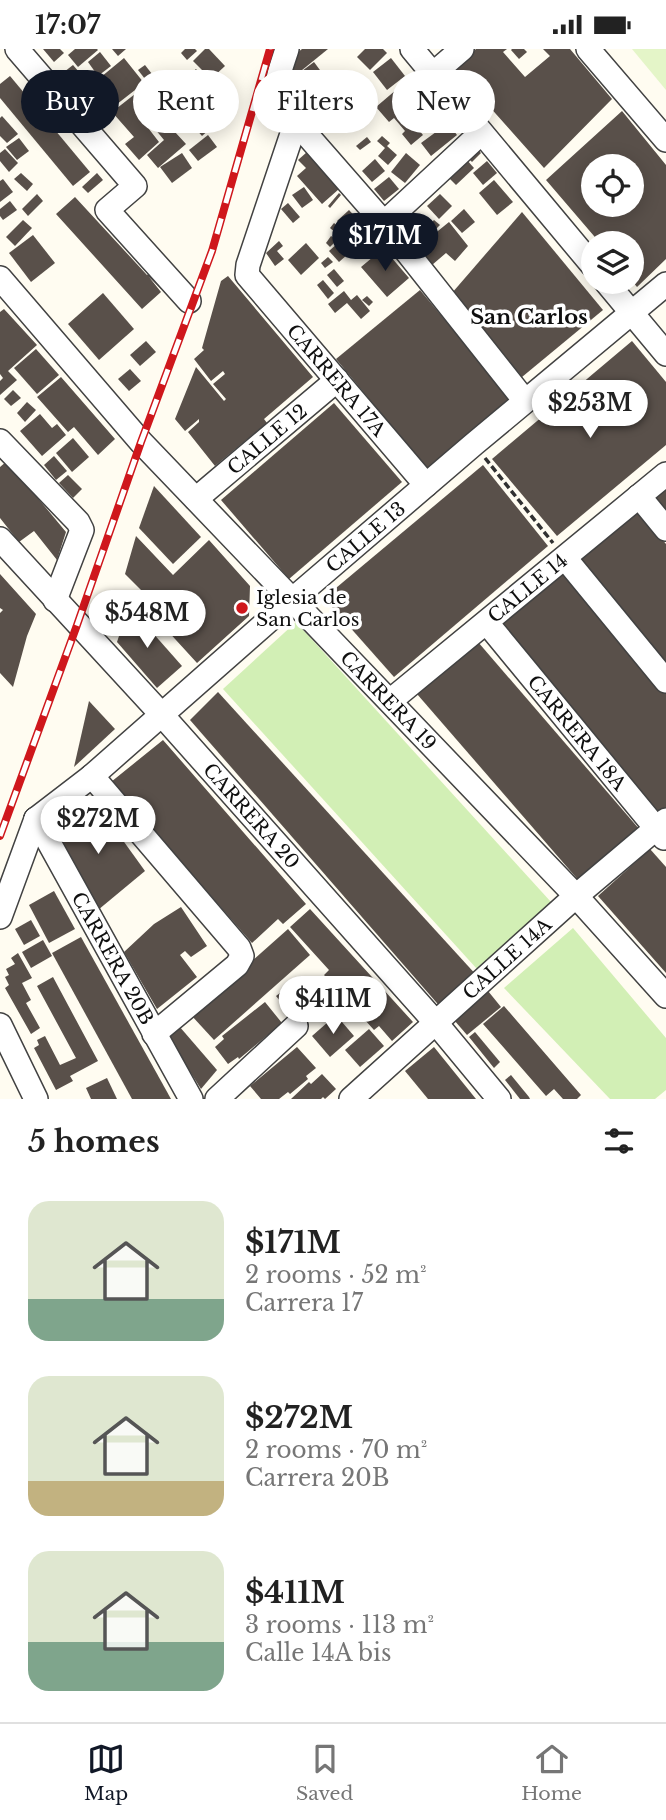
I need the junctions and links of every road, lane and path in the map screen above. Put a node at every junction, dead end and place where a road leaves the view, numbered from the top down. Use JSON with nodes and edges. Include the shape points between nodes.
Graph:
{"nodes":[{"id":1,"x":17,"y":49,"type":"edge"},
{"id":2,"x":286,"y":49,"type":"edge"},
{"id":3,"x":412,"y":49,"type":"edge"},
{"id":4,"x":462,"y":49,"type":"edge"},
{"id":5,"x":588,"y":49,"type":"edge"},
{"id":6,"x":281,"y":70,"type":"edge"},
{"id":7,"x":430,"y":70,"type":"edge"},
{"id":8,"x":438,"y":70,"type":"edge"},
{"id":9,"x":292,"y":133,"type":"edge"},
{"id":10,"x":306,"y":133,"type":"edge"},
{"id":11,"x":481,"y":133,"type":"joint"},
{"id":12,"x":666,"y":140,"type":"edge"},
{"id":13,"x":384,"y":223,"type":"junction"},
{"id":14,"x":581,"y":252,"type":"edge"},
{"id":15,"x":0,"y":278,"type":"edge"},
{"id":16,"x":666,"y":284,"type":"edge"},
{"id":17,"x":616,"y":294,"type":"edge"},
{"id":18,"x":189,"y":301,"type":"dead end"},
{"id":19,"x":632,"y":313,"type":"junction"},
{"id":20,"x":666,"y":354,"type":"edge"},
{"id":21,"x":337,"y":380,"type":"junction"},
{"id":22,"x":525,"y":401,"type":"junction"},
{"id":23,"x":0,"y":442,"type":"edge"},
{"id":24,"x":474,"y":444,"type":"junction"},
{"id":25,"x":666,"y":474,"type":"edge"},
{"id":26,"x":426,"y":485,"type":"junction"},
{"id":27,"x":639,"y":496,"type":"junction"},
{"id":28,"x":196,"y":499,"type":"junction"},
{"id":29,"x":666,"y":529,"type":"edge"},
{"id":30,"x":0,"y":539,"type":"edge"},
{"id":31,"x":565,"y":558,"type":"junction"},
{"id":32,"x":55,"y":600,"type":"junction"},
{"id":33,"x":292,"y":600,"type":"junction"},
{"id":34,"x":487,"y":623,"type":"junction"},
{"id":35,"x":666,"y":681,"type":"edge"},
{"id":36,"x":390,"y":701,"type":"junction"},
{"id":37,"x":162,"y":715,"type":"junction"},
{"id":38,"x":92,"y":776,"type":"junction"},
{"id":39,"x":36,"y":819,"type":"junction"},
{"id":40,"x":663,"y":830,"type":"edge"},
{"id":41,"x":576,"y":896,"type":"junction"},
{"id":42,"x":0,"y":917,"type":"edge"},
{"id":43,"x":666,"y":996,"type":"edge"},
{"id":44,"x":436,"y":1023,"type":"junction"},
{"id":45,"x":0,"y":1025,"type":"edge"},
{"id":46,"x":296,"y":1026,"type":"dead end"},
{"id":47,"x":154,"y":1034,"type":"junction"},
{"id":48,"x":358,"y":1097,"type":"edge"},
{"id":49,"x":36,"y":1099,"type":"edge"},
{"id":50,"x":191,"y":1099,"type":"edge"},
{"id":51,"x":217,"y":1099,"type":"edge"},
{"id":52,"x":499,"y":1099,"type":"edge"}],
"edges":[{"from":1,"to":18,"type":"street","via":[[135,185],[107,210]]},
{"from":2,"to":6,"type":"street"},
{"from":3,"to":7,"type":"street"},
{"from":4,"to":8,"type":"street"},
{"from":5,"to":12,"type":"street"},
{"from":9,"to":21,"type":"street","name":"CARRERA 17A","via":[[247,275]]},
{"from":10,"to":13,"type":"street"},
{"from":11,"to":13,"type":"street"},
{"from":11,"to":14,"type":"street"},
{"from":13,"to":22,"type":"street"},
{"from":15,"to":28,"type":"street","name":"CARRERA 19"},
{"from":16,"to":19,"type":"street","name":"CALLE 13"},
{"from":17,"to":19,"type":"street"},
{"from":19,"to":20,"type":"street"},
{"from":19,"to":22,"type":"street","name":"CALLE 13"},
{"from":21,"to":26,"type":"street","name":"CARRERA 17A"},
{"from":21,"to":28,"type":"street","name":"CALLE 12"},
{"from":22,"to":24,"type":"street","name":"CALLE 13"},
{"from":23,"to":32,"type":"street","via":[[82,530]]},
{"from":24,"to":26,"type":"street","name":"CALLE 13"},
{"from":24,"to":31,"type":"path"},
{"from":25,"to":27,"type":"street","name":"CALLE 14"},
{"from":26,"to":33,"type":"street","name":"CALLE 13"},
{"from":27,"to":29,"type":"street"},
{"from":27,"to":31,"type":"street","name":"CALLE 14"},
{"from":28,"to":33,"type":"street","name":"CARRERA 19"},
{"from":30,"to":32,"type":"street","name":"CARRERA 20"},
{"from":31,"to":34,"type":"street","name":"CALLE 14"},
{"from":31,"to":35,"type":"street"},
{"from":32,"to":37,"type":"street","name":"CARRERA 20"},
{"from":33,"to":36,"type":"street","name":"CARRERA 19"},
{"from":33,"to":37,"type":"street","name":"CALLE 13"},
{"from":34,"to":36,"type":"street","name":"CALLE 14"},
{"from":34,"to":40,"type":"street","name":"CARRERA 18A"},
{"from":36,"to":41,"type":"street","name":"CARRERA 19"},
{"from":37,"to":38,"type":"street","name":"CALLE 13"},
{"from":37,"to":44,"type":"street","name":"CARRERA 20"},
{"from":38,"to":39,"type":"street","name":"CALLE 13"},
{"from":38,"to":47,"type":"street","via":[[242,956]]},
{"from":39,"to":42,"type":"street"},
{"from":39,"to":47,"type":"street","name":"CARRERA 20B"},
{"from":40,"to":41,"type":"street","name":"CALLE 14A"},
{"from":41,"to":43,"type":"street","name":"CARRERA 19"},
{"from":41,"to":44,"type":"street","name":"CALLE 14A"},
{"from":44,"to":48,"type":"street","name":"CALLE 14A"},
{"from":44,"to":52,"type":"street","name":"CARRERA 20"},
{"from":45,"to":49,"type":"street"},
{"from":46,"to":51,"type":"street"},
{"from":47,"to":50,"type":"street","name":"CARRERA 20B"}]}
